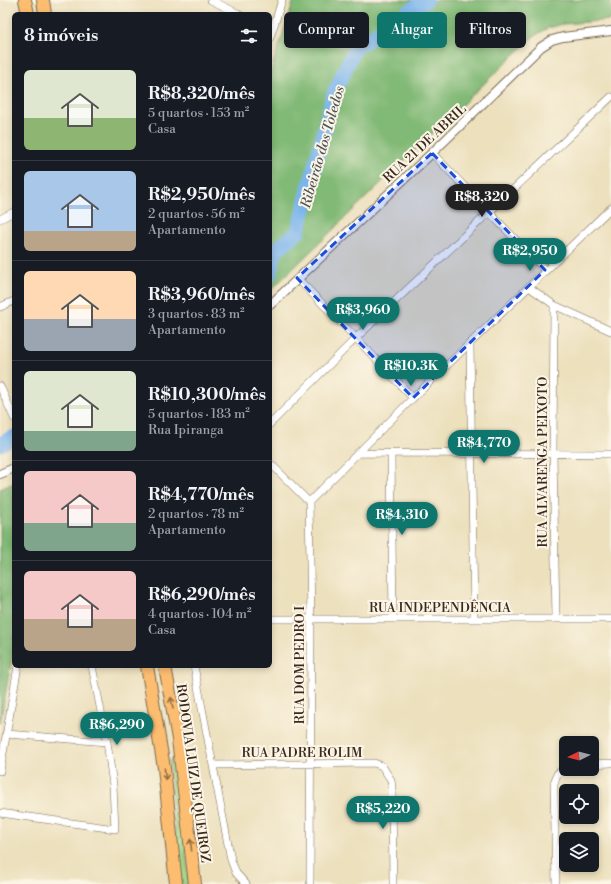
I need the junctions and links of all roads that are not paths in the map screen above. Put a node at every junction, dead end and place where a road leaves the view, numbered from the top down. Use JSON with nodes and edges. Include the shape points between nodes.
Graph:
{"nodes":[{"id":1,"x":25,"y":0,"type":"edge"},
{"id":2,"x":43,"y":0,"type":"edge"},
{"id":3,"x":211,"y":0,"type":"edge"},
{"id":4,"x":282,"y":0,"type":"edge"},
{"id":5,"x":28,"y":12,"type":"edge"},
{"id":6,"x":45,"y":12,"type":"edge"},
{"id":7,"x":235,"y":12,"type":"edge"},
{"id":8,"x":272,"y":30,"type":"edge"},
{"id":9,"x":611,"y":31,"type":"edge"},
{"id":10,"x":611,"y":97,"type":"edge"},
{"id":11,"x":432,"y":153,"type":"junction"},
{"id":12,"x":611,"y":208,"type":"edge"},
{"id":13,"x":490,"y":212,"type":"junction"},
{"id":14,"x":12,"y":213,"type":"edge"},
{"id":15,"x":0,"y":219,"type":"edge"},
{"id":16,"x":545,"y":270,"type":"junction"},
{"id":17,"x":297,"y":278,"type":"junction"},
{"id":18,"x":529,"y":287,"type":"junction"},
{"id":19,"x":12,"y":301,"type":"edge"},
{"id":20,"x":272,"y":303,"type":"edge"},
{"id":21,"x":554,"y":305,"type":"junction"},
{"id":22,"x":0,"y":307,"type":"edge"},
{"id":23,"x":611,"y":330,"type":"edge"},
{"id":24,"x":356,"y":338,"type":"junction"},
{"id":25,"x":470,"y":345,"type":"junction"},
{"id":26,"x":0,"y":386,"type":"edge"},
{"id":27,"x":3,"y":398,"type":"edge"},
{"id":28,"x":413,"y":398,"type":"junction"},
{"id":29,"x":12,"y":413,"type":"edge"},
{"id":30,"x":272,"y":422,"type":"edge"},
{"id":31,"x":358,"y":453,"type":"junction"},
{"id":32,"x":554,"y":453,"type":"junction"},
{"id":33,"x":391,"y":454,"type":"junction"},
{"id":34,"x":471,"y":454,"type":"junction"},
{"id":35,"x":611,"y":454,"type":"edge"},
{"id":36,"x":272,"y":465,"type":"edge"},
{"id":37,"x":12,"y":469,"type":"edge"},
{"id":38,"x":0,"y":474,"type":"edge"},
{"id":39,"x":309,"y":502,"type":"junction"},
{"id":40,"x":474,"y":618,"type":"junction"},
{"id":41,"x":272,"y":619,"type":"edge"},
{"id":42,"x":311,"y":619,"type":"junction"},
{"id":43,"x":393,"y":619,"type":"junction"},
{"id":44,"x":556,"y":619,"type":"junction"},
{"id":45,"x":611,"y":619,"type":"edge"},
{"id":46,"x":18,"y":668,"type":"edge"},
{"id":47,"x":92,"y":668,"type":"edge"},
{"id":48,"x":147,"y":668,"type":"edge"},
{"id":49,"x":165,"y":668,"type":"edge"},
{"id":50,"x":194,"y":668,"type":"edge"},
{"id":51,"x":7,"y":734,"type":"junction"},
{"id":52,"x":107,"y":742,"type":"junction"},
{"id":53,"x":611,"y":763,"type":"edge"},
{"id":54,"x":310,"y":764,"type":"junction"},
{"id":55,"x":599,"y":764,"type":"edge"},
{"id":56,"x":213,"y":765,"type":"junction"},
{"id":57,"x":0,"y":771,"type":"edge"},
{"id":58,"x":559,"y":772,"type":"edge"},
{"id":59,"x":0,"y":813,"type":"edge"},
{"id":60,"x":176,"y":884,"type":"edge"},
{"id":61,"x":195,"y":884,"type":"edge"},
{"id":62,"x":246,"y":884,"type":"edge"},
{"id":63,"x":310,"y":884,"type":"edge"},
{"id":64,"x":393,"y":884,"type":"edge"},
{"id":65,"x":556,"y":884,"type":"edge"}],
"edges":[{"from":1,"to":5,"type":"highway"},
{"from":2,"to":6,"type":"highway"},
{"from":3,"to":7,"type":"street"},
{"from":4,"to":8,"type":"street"},
{"from":9,"to":11,"type":"street","name":"RUA 21 DE ABRIL","via":[[563,36],[541,47]]},
{"from":10,"to":13,"type":"street"},
{"from":11,"to":13,"type":"street"},
{"from":11,"to":17,"type":"street","name":"RUA 21 DE ABRIL"},
{"from":12,"to":16,"type":"street"},
{"from":13,"to":16,"type":"street"},
{"from":13,"to":24,"type":"street"},
{"from":14,"to":15,"type":"street"},
{"from":16,"to":18,"type":"street"},
{"from":17,"to":20,"type":"street","name":"RUA 21 DE ABRIL"},
{"from":17,"to":24,"type":"street"},
{"from":18,"to":21,"type":"street"},
{"from":18,"to":25,"type":"street"},
{"from":19,"to":22,"type":"street"},
{"from":21,"to":23,"type":"street"},
{"from":21,"to":32,"type":"street","name":"RUA ALVARENGA PEIXOTO"},
{"from":24,"to":28,"type":"street"},
{"from":24,"to":30,"type":"street"},
{"from":25,"to":28,"type":"street"},
{"from":25,"to":34,"type":"street"},
{"from":26,"to":27,"type":"street"},
{"from":27,"to":29,"type":"street"},
{"from":28,"to":31,"type":"street"},
{"from":31,"to":33,"type":"street"},
{"from":31,"to":39,"type":"street"},
{"from":32,"to":34,"type":"street"},
{"from":32,"to":35,"type":"street"},
{"from":32,"to":44,"type":"street","name":"RUA ALVARENGA PEIXOTO"},
{"from":33,"to":34,"type":"street"},
{"from":33,"to":43,"type":"street"},
{"from":34,"to":40,"type":"street"},
{"from":36,"to":39,"type":"street"},
{"from":37,"to":38,"type":"street"},
{"from":39,"to":42,"type":"street","name":"RUA DOM PEDRO I"},
{"from":40,"to":43,"type":"street","name":"RUA INDEPENDÊNCIA"},
{"from":40,"to":44,"type":"street","name":"RUA INDEPENDÊNCIA"},
{"from":41,"to":42,"type":"street","name":"RUA INDEPENDÊNCIA"},
{"from":42,"to":43,"type":"street","name":"RUA INDEPENDÊNCIA"},
{"from":42,"to":54,"type":"street","name":"RUA DOM PEDRO I"},
{"from":44,"to":45,"type":"street","name":"RUA INDEPENDÊNCIA"},
{"from":46,"to":51,"type":"street"},
{"from":47,"to":52,"type":"street"},
{"from":48,"to":60,"type":"highway","one_way":true,"via":[[164,768]]},
{"from":61,"to":49,"type":"highway","name":"RODOVIA LUIZ DE QUEIROZ","one_way":true,"via":[[178,739]]},
{"from":50,"to":56,"type":"street"},
{"from":51,"to":52,"type":"street"},
{"from":51,"to":57,"type":"street"},
{"from":52,"to":59,"type":"street","via":[[113,785],[115,829]]},
{"from":53,"to":55,"type":"street"},
{"from":54,"to":56,"type":"street","name":"RUA PADRE ROLIM"},
{"from":54,"to":63,"type":"street","name":"RUA DOM PEDRO I"},
{"from":54,"to":64,"type":"street","name":"RUA PADRE ROLIM","via":[[374,763],[382,766],[387,772],[392,788]]},
{"from":56,"to":62,"type":"street","via":[[230,860],[236,874]]},
{"from":58,"to":65,"type":"street","via":[[554,784]]}]}
